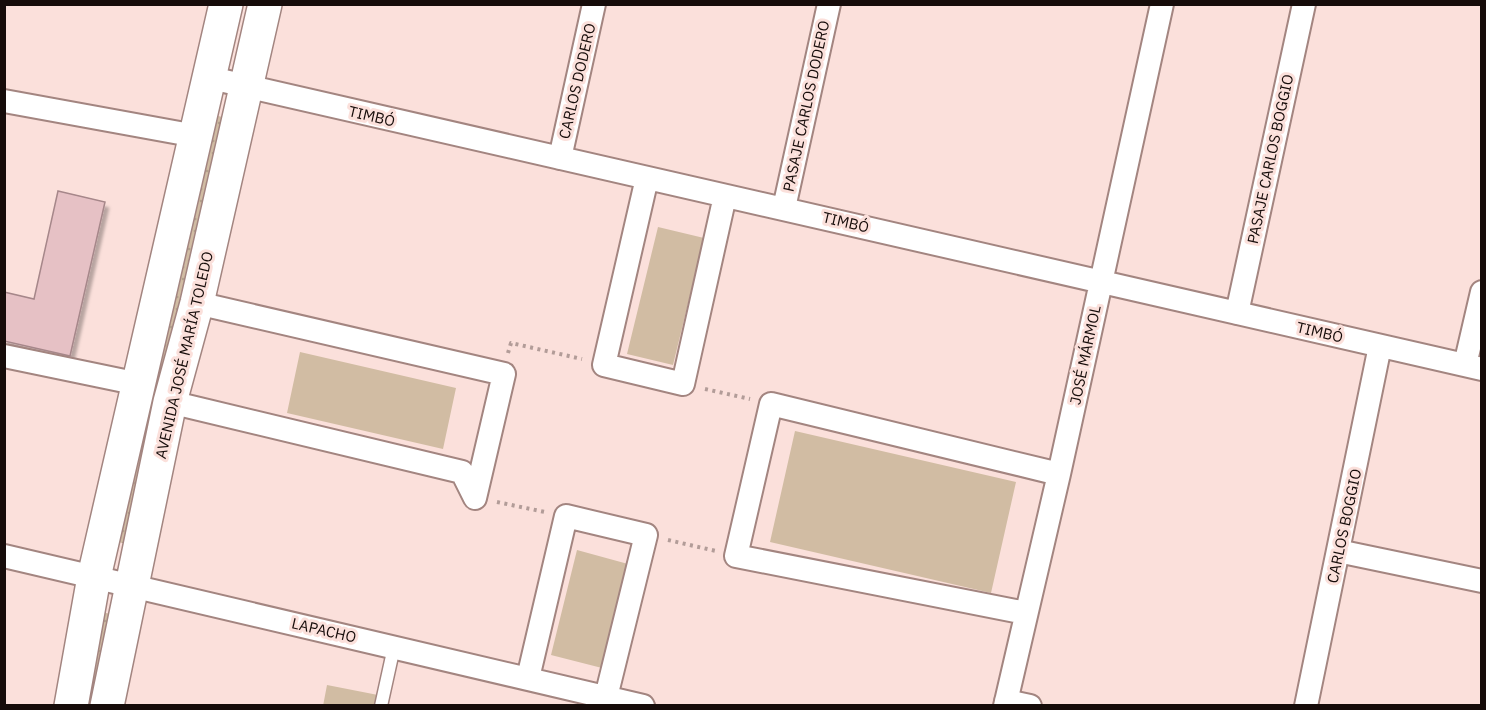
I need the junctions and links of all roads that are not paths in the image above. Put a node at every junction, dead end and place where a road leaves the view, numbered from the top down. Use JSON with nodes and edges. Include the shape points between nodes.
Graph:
{"nodes":[{"id":1,"x":226,"y":4,"type":"edge"},
{"id":2,"x":265,"y":4,"type":"edge"},
{"id":3,"x":594,"y":4,"type":"edge"},
{"id":4,"x":829,"y":4,"type":"edge"},
{"id":5,"x":1162,"y":4,"type":"edge"},
{"id":6,"x":1304,"y":4,"type":"edge"},
{"id":7,"x":211,"y":78,"type":"junction"},
{"id":8,"x":246,"y":87,"type":"junction"},
{"id":9,"x":4,"y":101,"type":"edge"},
{"id":10,"x":196,"y":136,"type":"junction"},
{"id":11,"x":560,"y":158,"type":"junction"},
{"id":12,"x":646,"y":178,"type":"junction"},
{"id":13,"x":725,"y":196,"type":"junction"},
{"id":14,"x":784,"y":208,"type":"junction"},
{"id":15,"x":1100,"y":282,"type":"junction"},
{"id":16,"x":1482,"y":292,"type":"edge"},
{"id":17,"x":197,"y":303,"type":"junction"},
{"id":18,"x":1237,"y":313,"type":"junction"},
{"id":19,"x":1380,"y":346,"type":"junction"},
{"id":20,"x":4,"y":356,"type":"edge"},
{"id":21,"x":1473,"y":367,"type":"edge"},
{"id":22,"x":139,"y":384,"type":"junction"},
{"id":23,"x":170,"y":402,"type":"junction"},
{"id":24,"x":1059,"y":474,"type":"junction"},
{"id":25,"x":1338,"y":551,"type":"junction"},
{"id":26,"x":4,"y":555,"type":"edge"},
{"id":27,"x":94,"y":577,"type":"junction"},
{"id":28,"x":1482,"y":581,"type":"edge"},
{"id":29,"x":134,"y":586,"type":"junction"},
{"id":30,"x":1026,"y":613,"type":"junction"},
{"id":31,"x":394,"y":647,"type":"junction"},
{"id":32,"x":528,"y":678,"type":"junction"},
{"id":33,"x":560,"y":696,"type":"edge"},
{"id":34,"x":606,"y":697,"type":"junction"},
{"id":35,"x":1005,"y":703,"type":"edge"},
{"id":36,"x":71,"y":705,"type":"edge"},
{"id":37,"x":107,"y":705,"type":"edge"},
{"id":38,"x":381,"y":705,"type":"edge"},
{"id":39,"x":643,"y":705,"type":"edge"},
{"id":40,"x":1030,"y":705,"type":"edge"},
{"id":41,"x":1306,"y":705,"type":"edge"}],
"edges":[{"from":1,"to":7,"type":"main road"},
{"from":2,"to":8,"type":"main road","name":"AVENIDA JOSÉ MARÍA TOLEDO"},
{"from":3,"to":11,"type":"street","name":"CARLOS DODERO"},
{"from":4,"to":14,"type":"street","name":"PASAJE CARLOS DODERO"},
{"from":5,"to":15,"type":"street","name":"JOSÉ MÁRMOL"},
{"from":6,"to":18,"type":"street","name":"PASAJE CARLOS BOGGIO"},
{"from":7,"to":8,"type":"street","name":"TIMBÓ"},
{"from":7,"to":10,"type":"main road"},
{"from":8,"to":11,"type":"street","name":"TIMBÓ"},
{"from":8,"to":17,"type":"main road","name":"AVENIDA JOSÉ MARÍA TOLEDO"},
{"from":9,"to":10,"type":"street"},
{"from":10,"to":22,"type":"main road"},
{"from":11,"to":12,"type":"street","name":"TIMBÓ"},
{"from":12,"to":13,"type":"street","name":"TIMBÓ"},
{"from":12,"to":13,"type":"street","via":[[604,364],[683,384]]},
{"from":13,"to":14,"type":"street","name":"TIMBÓ"},
{"from":14,"to":15,"type":"street","name":"TIMBÓ"},
{"from":15,"to":18,"type":"street","name":"TIMBÓ"},
{"from":15,"to":24,"type":"street","name":"JOSÉ MÁRMOL"},
{"from":16,"to":21,"type":"street"},
{"from":17,"to":23,"type":"main road","name":"AVENIDA JOSÉ MARÍA TOLEDO"},
{"from":17,"to":23,"type":"street","via":[[504,374],[476,498],[462,472]]},
{"from":18,"to":19,"type":"street","name":"TIMBÓ"},
{"from":19,"to":21,"type":"street","name":"TIMBÓ"},
{"from":19,"to":25,"type":"street","name":"CARLOS BOGGIO"},
{"from":20,"to":22,"type":"street"},
{"from":22,"to":27,"type":"main road"},
{"from":23,"to":29,"type":"main road","name":"AVENIDA JOSÉ MARÍA TOLEDO"},
{"from":24,"to":30,"type":"street","name":"JOSÉ MÁRMOL"},
{"from":24,"to":30,"type":"street","via":[[771,404],[736,556]]},
{"from":25,"to":28,"type":"street"},
{"from":25,"to":41,"type":"street","name":"CARLOS BOGGIO"},
{"from":26,"to":27,"type":"street","name":"LAPACHO"},
{"from":27,"to":29,"type":"street","name":"LAPACHO"},
{"from":27,"to":36,"type":"main road"},
{"from":29,"to":31,"type":"street","name":"LAPACHO"},
{"from":29,"to":37,"type":"main road","name":"AVENIDA JOSÉ MARÍA TOLEDO"},
{"from":30,"to":35,"type":"street","name":"JOSÉ MÁRMOL"},
{"from":31,"to":32,"type":"street","name":"LAPACHO"},
{"from":31,"to":38,"type":"lane"},
{"from":32,"to":33,"type":"street","name":"LAPACHO"},
{"from":32,"to":34,"type":"street","via":[[566,516],[646,535]]},
{"from":33,"to":34,"type":"street","name":"LAPACHO"},
{"from":34,"to":39,"type":"street","name":"LAPACHO"},
{"from":35,"to":40,"type":"street"}]}
